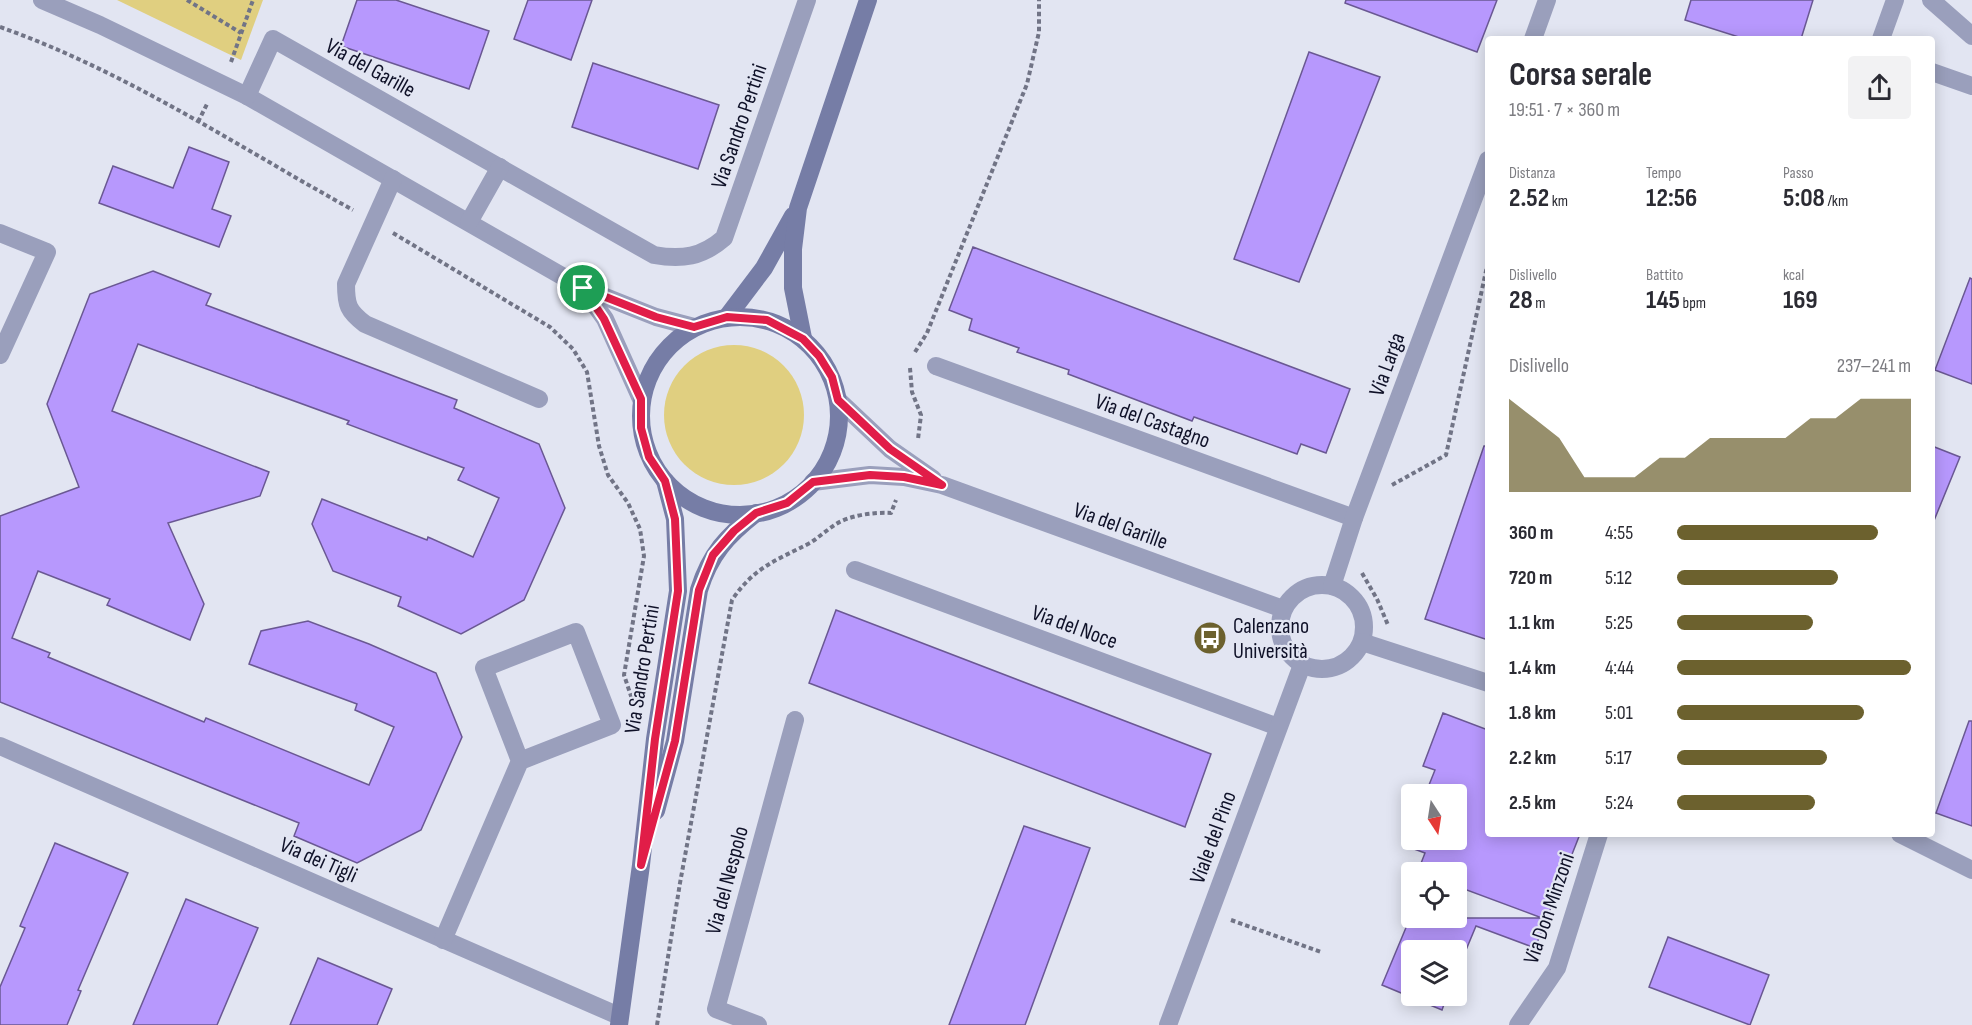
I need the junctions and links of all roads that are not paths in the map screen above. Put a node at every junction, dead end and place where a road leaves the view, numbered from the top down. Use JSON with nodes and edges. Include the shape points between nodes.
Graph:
{"nodes":[{"id":1,"x":42,"y":0,"type":"edge"},
{"id":2,"x":807,"y":0,"type":"edge"},
{"id":3,"x":868,"y":0,"type":"edge"},
{"id":4,"x":1547,"y":0,"type":"edge"},
{"id":5,"x":1895,"y":0,"type":"edge"},
{"id":6,"x":1931,"y":0,"type":"edge"},
{"id":7,"x":1534,"y":36,"type":"edge"},
{"id":8,"x":1882,"y":36,"type":"edge"},
{"id":9,"x":1972,"y":36,"type":"edge"},
{"id":10,"x":1935,"y":73,"type":"edge"},
{"id":11,"x":1972,"y":86,"type":"edge"},
{"id":12,"x":247,"y":96,"type":"junction"},
{"id":13,"x":500,"y":167,"type":"junction"},
{"id":14,"x":1485,"y":168,"type":"edge"},
{"id":15,"x":393,"y":179,"type":"junction"},
{"id":16,"x":798,"y":207,"type":"junction"},
{"id":17,"x":469,"y":222,"type":"junction"},
{"id":18,"x":0,"y":233,"type":"edge"},
{"id":19,"x":698,"y":255,"type":"joint"},
{"id":20,"x":583,"y":288,"type":"junction"},
{"id":21,"x":727,"y":317,"type":"junction"},
{"id":22,"x":694,"y":327,"type":"junction"},
{"id":23,"x":803,"y":339,"type":"junction"},
{"id":24,"x":0,"y":355,"type":"edge"},
{"id":25,"x":936,"y":366,"type":"dead end"},
{"id":26,"x":539,"y":399,"type":"dead end"},
{"id":27,"x":641,"y":399,"type":"junction"},
{"id":28,"x":838,"y":400,"type":"junction"},
{"id":29,"x":665,"y":481,"type":"junction"},
{"id":30,"x":813,"y":482,"type":"junction"},
{"id":31,"x":942,"y":485,"type":"junction"},
{"id":32,"x":756,"y":513,"type":"junction"},
{"id":33,"x":1354,"y":518,"type":"junction"},
{"id":34,"x":855,"y":570,"type":"dead end"},
{"id":35,"x":1332,"y":586,"type":"junction"},
{"id":36,"x":1283,"y":609,"type":"junction"},
{"id":37,"x":1362,"y":642,"type":"junction"},
{"id":38,"x":1302,"y":665,"type":"junction"},
{"id":39,"x":1485,"y":681,"type":"edge"},
{"id":40,"x":795,"y":720,"type":"dead end"},
{"id":41,"x":1278,"y":727,"type":"junction"},
{"id":42,"x":0,"y":746,"type":"edge"},
{"id":43,"x":520,"y":761,"type":"junction"},
{"id":44,"x":1598,"y":837,"type":"edge"},
{"id":45,"x":1906,"y":837,"type":"edge"},
{"id":46,"x":641,"y":865,"type":"junction"},
{"id":47,"x":1972,"y":870,"type":"edge"},
{"id":48,"x":443,"y":940,"type":"junction"},
{"id":49,"x":619,"y":1020,"type":"edge"},
{"id":50,"x":758,"y":1025,"type":"edge"},
{"id":51,"x":1168,"y":1025,"type":"edge"},
{"id":52,"x":1518,"y":1025,"type":"edge"}],
"edges":[{"from":1,"to":12,"type":"street"},
{"from":2,"to":19,"type":"street","name":"Via Sandro Pertini","via":[[724,238]]},
{"from":3,"to":16,"type":"street","name":"Via Sandro Pertini"},
{"from":4,"to":7,"type":"street"},
{"from":5,"to":8,"type":"street"},
{"from":6,"to":9,"type":"street"},
{"from":10,"to":11,"type":"street"},
{"from":12,"to":13,"type":"street","name":"Via del Garille","via":[[273,39]]},
{"from":12,"to":15,"type":"street"},
{"from":13,"to":17,"type":"street"},
{"from":13,"to":19,"type":"street","name":"Via del Garille","via":[[654,255],[676,259]]},
{"from":14,"to":33,"type":"street","name":"Via Larga"},
{"from":15,"to":17,"type":"street"},
{"from":15,"to":26,"type":"street","via":[[346,284],[346,300],[353,315],[365,324]]},
{"from":16,"to":21,"type":"street","name":"Via Sandro Pertini","via":[[764,268]]},
{"from":16,"to":23,"type":"street","name":"Via Sandro Pertini","via":[[793,288]]},
{"from":17,"to":20,"type":"street"},
{"from":18,"to":24,"type":"street","via":[[47,252]]},
{"from":20,"to":22,"type":"street","via":[[656,317]]},
{"from":20,"to":27,"type":"street","via":[[604,319]]},
{"from":21,"to":22,"type":"street","name":"Via Sandro Pertini"},
{"from":21,"to":23,"type":"street","name":"Via Sandro Pertini","via":[[767,320]]},
{"from":22,"to":27,"type":"street","name":"Via Sandro Pertini","via":[[659,357]]},
{"from":23,"to":28,"type":"street","name":"Via Sandro Pertini","via":[[832,377]]},
{"from":25,"to":33,"type":"street","name":"Via del Castagno"},
{"from":27,"to":29,"type":"street","name":"Via Sandro Pertini","via":[[641,428],[649,457]]},
{"from":28,"to":30,"type":"street","name":"Via Sandro Pertini","via":[[835,444]]},
{"from":28,"to":31,"type":"street","name":"Via del Garille","via":[[890,449]]},
{"from":29,"to":32,"type":"street","name":"Via Sandro Pertini","via":[[691,502],[723,513]]},
{"from":29,"to":46,"type":"street","name":"Via Sandro Pertini","via":[[675,519],[678,591]]},
{"from":30,"to":31,"type":"street","name":"Via del Garille","via":[[870,475]]},
{"from":30,"to":32,"type":"street","name":"Via Sandro Pertini","via":[[787,503]]},
{"from":31,"to":36,"type":"street","name":"Via del Garille"},
{"from":32,"to":46,"type":"street","name":"Via Sandro Pertini","via":[[713,555],[699,590],[675,741]]},
{"from":33,"to":35,"type":"street","name":"Via Larga"},
{"from":34,"to":41,"type":"street","name":"Via del Noce"},
{"from":35,"to":36,"type":"street","via":[[1304,588]]},
{"from":35,"to":37,"type":"street","via":[[1354,598],[1362,614]]},
{"from":36,"to":38,"type":"street","via":[[1281,640]]},
{"from":37,"to":38,"type":"street","via":[[1344,664],[1323,670]]},
{"from":37,"to":39,"type":"street"},
{"from":38,"to":41,"type":"street","name":"Viale del Pino"},
{"from":40,"to":50,"type":"street","name":"Via del Nespolo","via":[[716,1009]]},
{"from":41,"to":51,"type":"street","name":"Viale del Pino"},
{"from":42,"to":48,"type":"street","name":"Via dei Tigli"},
{"from":43,"to":43,"type":"street","via":[[612,725],[576,632],[484,668]]},
{"from":43,"to":48,"type":"street"},
{"from":44,"to":52,"type":"street","name":"Via Don Minzoni","via":[[1557,968]]},
{"from":45,"to":47,"type":"street"},
{"from":46,"to":49,"type":"street","name":"Via Sandro Pertini"},
{"from":48,"to":49,"type":"street","name":"Via dei Tigli"}]}
